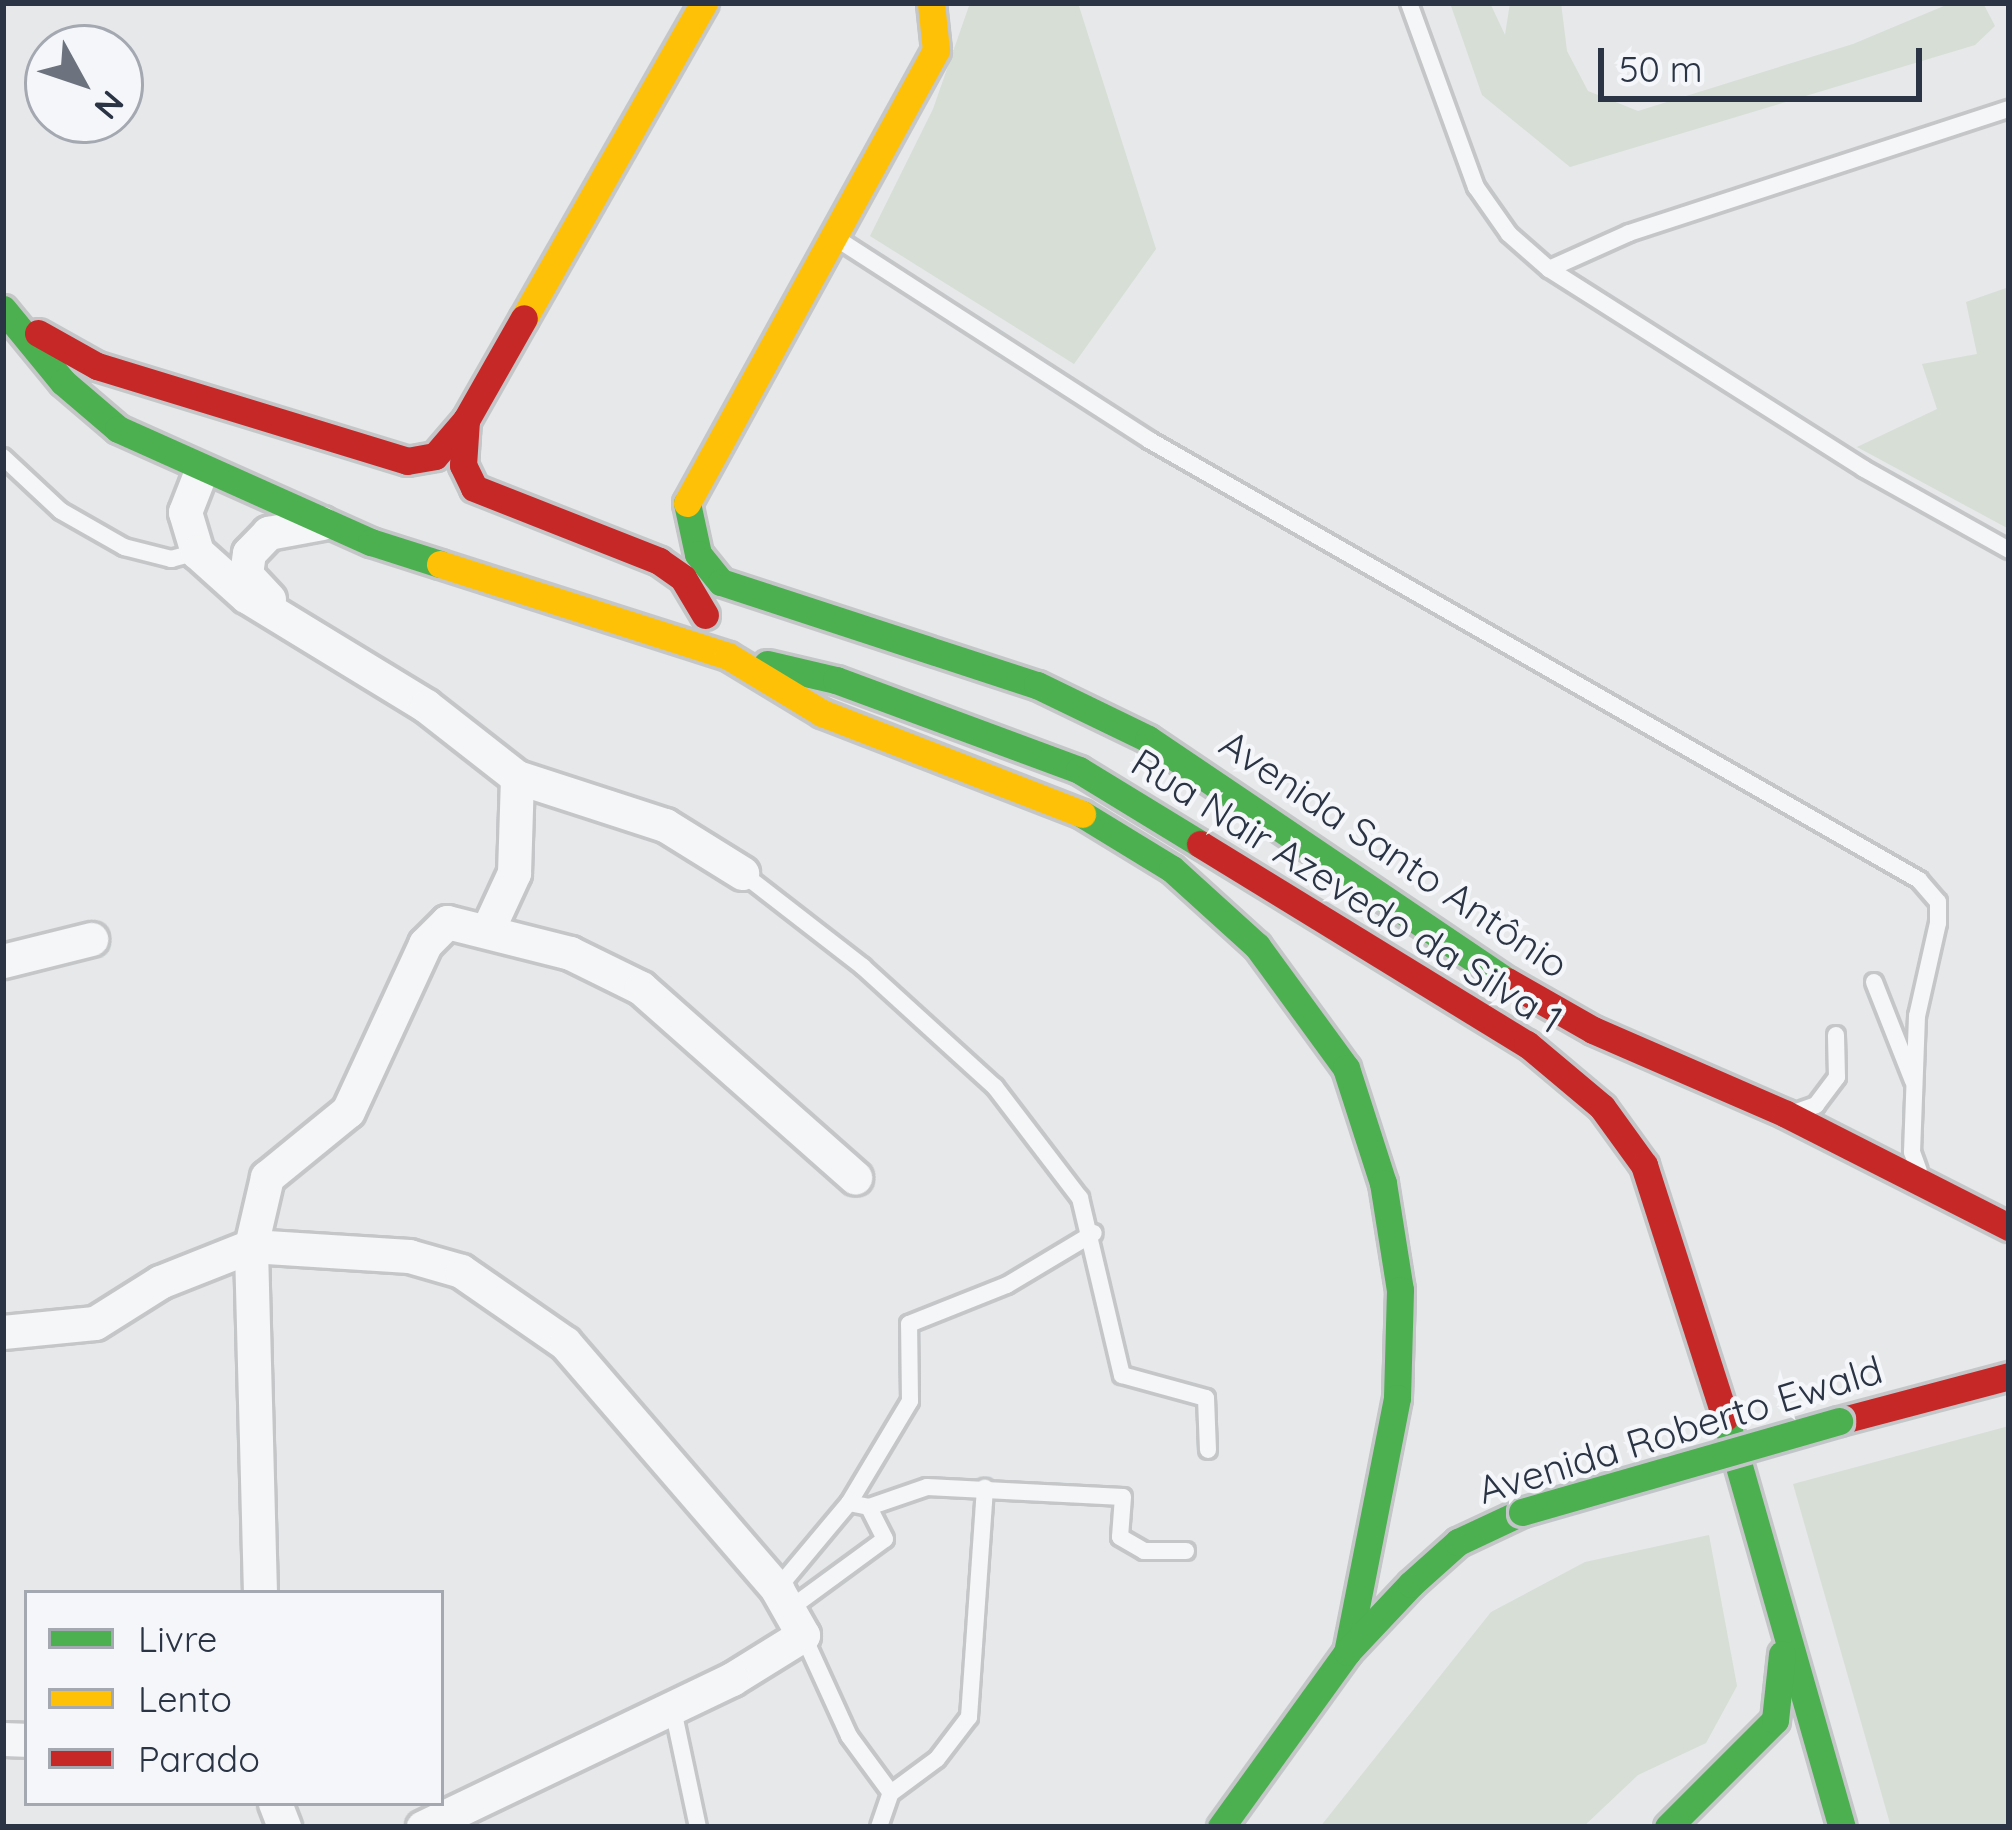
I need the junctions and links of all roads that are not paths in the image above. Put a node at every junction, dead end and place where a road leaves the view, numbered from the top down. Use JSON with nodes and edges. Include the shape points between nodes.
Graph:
{"nodes":[{"id":1,"x":704,"y":3,"type":"edge"},
{"id":2,"x":931,"y":3,"type":"edge"},
{"id":3,"x":1409,"y":3,"type":"edge"},
{"id":4,"x":2009,"y":109,"type":"edge"},
{"id":5,"x":833,"y":236,"type":"junction"},
{"id":6,"x":1549,"y":269,"type":"junction"},
{"id":7,"x":3,"y":308,"type":"edge"},
{"id":8,"x":466,"y":420,"type":"junction"},
{"id":9,"x":317,"y":435,"type":"junction"},
{"id":10,"x":3,"y":457,"type":"edge"},
{"id":11,"x":201,"y":471,"type":"junction"},
{"id":12,"x":322,"y":524,"type":"junction"},
{"id":13,"x":2009,"y":550,"type":"edge"},
{"id":14,"x":197,"y":552,"type":"junction"},
{"id":15,"x":301,"y":629,"type":"junction"},
{"id":16,"x":728,"y":656,"type":"junction"},
{"id":17,"x":517,"y":777,"type":"junction"},
{"id":18,"x":742,"y":873,"type":"joint"},
{"id":19,"x":489,"y":927,"type":"junction"},
{"id":20,"x":91,"y":939,"type":"dead end"},
{"id":21,"x":3,"y":961,"type":"edge"},
{"id":22,"x":1874,"y":982,"type":"dead end"},
{"id":23,"x":1836,"y":1035,"type":"dead end"},
{"id":24,"x":1913,"y":1082,"type":"junction"},
{"id":25,"x":1786,"y":1114,"type":"junction"},
{"id":26,"x":855,"y":1178,"type":"dead end"},
{"id":27,"x":1924,"y":1184,"type":"junction"},
{"id":28,"x":2009,"y":1227,"type":"edge"},
{"id":29,"x":1094,"y":1233,"type":"junction"},
{"id":30,"x":251,"y":1246,"type":"junction"},
{"id":31,"x":3,"y":1332,"type":"edge"},
{"id":32,"x":2009,"y":1376,"type":"edge"},
{"id":33,"x":1208,"y":1450,"type":"dead end"},
{"id":34,"x":985,"y":1488,"type":"junction"},
{"id":35,"x":849,"y":1502,"type":"junction"},
{"id":36,"x":869,"y":1507,"type":"junction"},
{"id":37,"x":1186,"y":1551,"type":"dead end"},
{"id":38,"x":260,"y":1590,"type":"edge"},
{"id":39,"x":789,"y":1611,"type":"junction"},
{"id":40,"x":1784,"y":1624,"type":"junction"},
{"id":41,"x":1347,"y":1652,"type":"junction"},
{"id":42,"x":672,"y":1704,"type":"junction"},
{"id":43,"x":891,"y":1793,"type":"junction"},
{"id":44,"x":423,"y":1827,"type":"edge"},
{"id":45,"x":698,"y":1827,"type":"edge"},
{"id":46,"x":878,"y":1827,"type":"edge"},
{"id":47,"x":1221,"y":1827,"type":"edge"},
{"id":48,"x":1669,"y":1827,"type":"edge"},
{"id":49,"x":1842,"y":1827,"type":"edge"}],
"edges":[{"from":1,"to":8,"type":"main road"},
{"from":2,"to":5,"type":"main road","via":[[936,50]]},
{"from":3,"to":6,"type":"lane","via":[[1476,188],[1509,234]]},
{"from":4,"to":6,"type":"lane","via":[[1629,233]]},
{"from":5,"to":24,"type":"lane","via":[[1149,440],[1919,880],[1938,902],[1938,923],[1917,1016]]},
{"from":5,"to":25,"type":"main road","name":"Avenida Santo Antônio","via":[[685,507],[698,554],[721,582],[1037,685],[1148,739],[1491,972],[1593,1030]]},
{"from":6,"to":13,"type":"lane","via":[[1864,469]]},
{"from":7,"to":9,"type":"main road","via":[[97,367]]},
{"from":7,"to":11,"type":"main road","via":[[63,382],[118,429]]},
{"from":8,"to":9,"type":"main road","via":[[422,461]]},
{"from":8,"to":16,"type":"main road","via":[[463,465],[474,488],[659,561],[683,578]]},
{"from":9,"to":11,"type":"main road","via":[[245,437]]},
{"from":10,"to":14,"type":"lane","via":[[61,511],[124,547],[170,559]]},
{"from":11,"to":12,"type":"main road"},
{"from":11,"to":14,"type":"street","via":[[185,512]]},
{"from":12,"to":15,"type":"street","via":[[268,533],[249,553],[246,574]]},
{"from":12,"to":16,"type":"main road"},
{"from":14,"to":15,"type":"street","via":[[245,596]]},
{"from":15,"to":17,"type":"street","via":[[426,706]]},
{"from":16,"to":40,"type":"main road","name":"Rua Nair Azevedo da Silva 1","via":[[836,680],[1079,770],[1527,1044],[1602,1107],[1644,1166],[1680,1259]]},
{"from":16,"to":41,"type":"main road","via":[[822,713],[1080,813],[1172,868],[1300,996],[1346,1068],[1384,1183],[1400,1290],[1397,1398]]},
{"from":17,"to":18,"type":"street","via":[[665,825]]},
{"from":17,"to":19,"type":"street","via":[[514,873]]},
{"from":18,"to":29,"type":"lane","via":[[967,1055],[1079,1198]]},
{"from":19,"to":26,"type":"street","via":[[570,953],[641,988]]},
{"from":19,"to":30,"type":"street","via":[[447,922],[424,944],[348,1111],[281,1157],[267,1177]]},
{"from":20,"to":21,"type":"street"},
{"from":22,"to":24,"type":"lane"},
{"from":23,"to":25,"type":"lane","via":[[1837,1077],[1816,1105]]},
{"from":24,"to":27,"type":"lane","via":[[1912,1152]]},
{"from":25,"to":27,"type":"main road","name":"Avenida Santo Antônio"},
{"from":27,"to":28,"type":"main road","name":"Avenida Santo Antônio"},
{"from":29,"to":33,"type":"lane","via":[[1122,1375],[1201,1394],[1210,1404]]},
{"from":29,"to":35,"type":"lane","via":[[1007,1286],[909,1324],[910,1401]]},
{"from":30,"to":31,"type":"street","via":[[160,1282],[94,1323]]},
{"from":30,"to":38,"type":"street"},
{"from":30,"to":39,"type":"street","via":[[409,1256],[480,1283],[565,1343]]},
{"from":32,"to":41,"type":"main road","name":"Avenida Roberto Ewald","bridge":true,"via":[[1522,1511],[1458,1542]]},
{"from":34,"to":36,"type":"lane","via":[[927,1487]]},
{"from":34,"to":37,"type":"lane","via":[[1123,1497],[1120,1538],[1144,1551]]},
{"from":34,"to":43,"type":"lane","via":[[969,1717],[937,1759]]},
{"from":35,"to":36,"type":"lane"},
{"from":35,"to":39,"type":"lane"},
{"from":36,"to":39,"type":"lane","via":[[885,1539]]},
{"from":39,"to":42,"type":"street"},
{"from":39,"to":43,"type":"lane","via":[[849,1736]]},
{"from":40,"to":48,"type":"main road","via":[[1775,1720]]},
{"from":40,"to":49,"type":"main road","name":"Rua Nair Azevedo da Silva 1"},
{"from":41,"to":47,"type":"main road","name":"Avenida Roberto Ewald"},
{"from":42,"to":44,"type":"street"},
{"from":42,"to":45,"type":"lane"},
{"from":43,"to":46,"type":"lane"}]}
